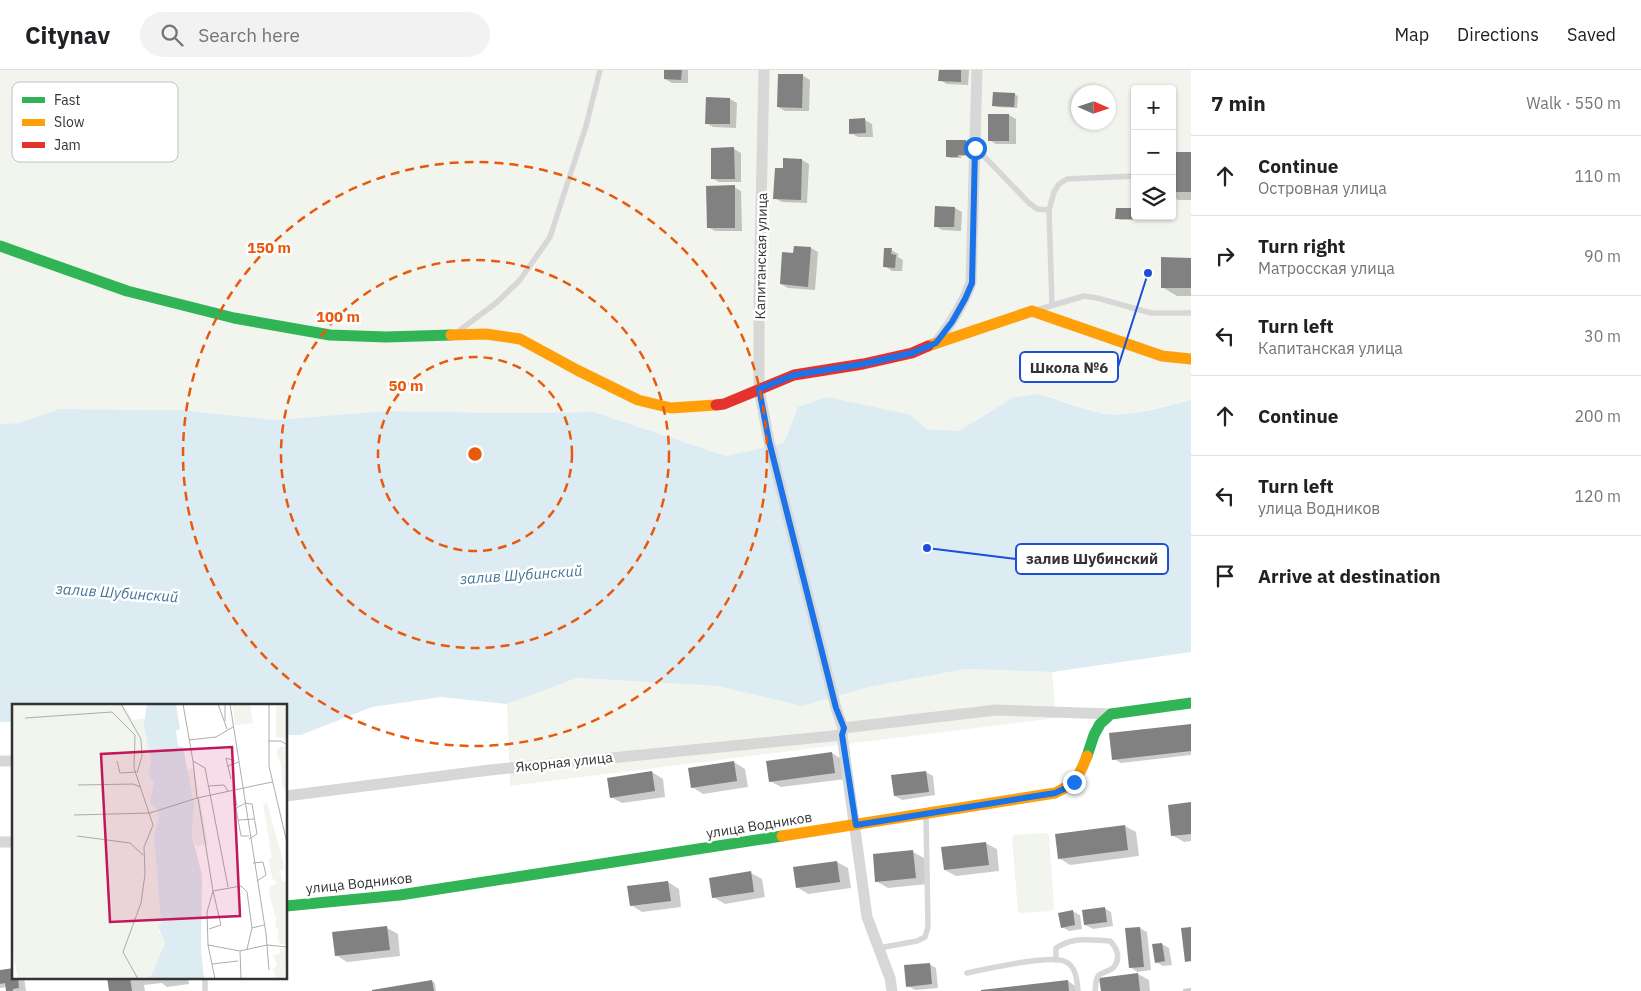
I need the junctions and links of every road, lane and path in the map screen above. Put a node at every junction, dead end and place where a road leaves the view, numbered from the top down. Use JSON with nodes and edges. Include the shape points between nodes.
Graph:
{"nodes":[{"id":1,"x":600,"y":70,"type":"edge"},
{"id":2,"x":764,"y":70,"type":"edge"},
{"id":3,"x":977,"y":70,"type":"edge"},
{"id":4,"x":975,"y":148,"type":"junction"},
{"id":5,"x":1131,"y":176,"type":"edge"},
{"id":6,"x":1049,"y":210,"type":"junction"},
{"id":7,"x":0,"y":246,"type":"edge"},
{"id":8,"x":1052,"y":305,"type":"junction"},
{"id":9,"x":1032,"y":311,"type":"junction"},
{"id":10,"x":1191,"y":313,"type":"edge"},
{"id":11,"x":454,"y":334,"type":"junction"},
{"id":12,"x":936,"y":343,"type":"junction"},
{"id":13,"x":1191,"y":359,"type":"edge"},
{"id":14,"x":759,"y":389,"type":"junction"},
{"id":15,"x":1191,"y":703,"type":"edge"},
{"id":16,"x":1111,"y":714,"type":"junction"},
{"id":17,"x":843,"y":732,"type":"junction"},
{"id":18,"x":288,"y":796,"type":"edge"},
{"id":19,"x":926,"y":814,"type":"junction"},
{"id":20,"x":856,"y":825,"type":"junction"},
{"id":21,"x":288,"y":906,"type":"edge"},
{"id":22,"x":879,"y":948,"type":"junction"},
{"id":23,"x":1056,"y":960,"type":"junction"},
{"id":24,"x":967,"y":973,"type":"dead end"},
{"id":25,"x":205,"y":978,"type":"edge"},
{"id":26,"x":205,"y":991,"type":"edge"},
{"id":27,"x":892,"y":991,"type":"edge"},
{"id":28,"x":1078,"y":991,"type":"edge"},
{"id":29,"x":1095,"y":991,"type":"edge"}],
"edges":[{"from":1,"to":11,"type":"lane","via":[[586,126],[550,237],[520,280],[496,303]]},
{"from":2,"to":14,"type":"street","name":"Капитанская улица"},
{"from":3,"to":4,"type":"street"},
{"from":4,"to":6,"type":"lane","via":[[1029,203],[1037,209]]},
{"from":4,"to":12,"type":"street","via":[[972,283],[952,322]]},
{"from":5,"to":6,"type":"lane","via":[[1067,179],[1054,192]]},
{"from":6,"to":8,"type":"lane"},
{"from":7,"to":11,"type":"street","via":[[128,291],[234,318],[330,335],[386,338]]},
{"from":8,"to":9,"type":"lane"},
{"from":8,"to":10,"type":"lane","via":[[1084,296],[1151,313]]},
{"from":9,"to":12,"type":"street"},
{"from":9,"to":13,"type":"street","via":[[1162,356]]},
{"from":11,"to":14,"type":"street","via":[[520,339],[638,400],[671,408],[724,404]]},
{"from":12,"to":14,"type":"street","via":[[912,353],[794,375]]},
{"from":14,"to":17,"type":"street","name":"Капитанская улица","via":[[769,441]]},
{"from":15,"to":16,"type":"street"},
{"from":16,"to":17,"type":"street","name":"Якорная улица","via":[[996,710]]},
{"from":16,"to":19,"type":"street","name":"улица Водников","via":[[1100,724],[1080,775],[1068,787],[1055,793]]},
{"from":17,"to":18,"type":"street","name":"Якорная улица","via":[[490,770]]},
{"from":17,"to":20,"type":"street","name":"Капитанская улица"},
{"from":19,"to":20,"type":"street","name":"улица Водников"},
{"from":19,"to":22,"type":"lane","via":[[928,927],[925,937]]},
{"from":20,"to":21,"type":"street","name":"улица Водников","via":[[419,892]]},
{"from":20,"to":22,"type":"street","name":"Капитанская улица","via":[[867,917]]},
{"from":22,"to":27,"type":"street","name":"Капитанская улица"},
{"from":23,"to":24,"type":"lane"},
{"from":23,"to":28,"type":"lane","via":[[1064,960],[1072,967]]},
{"from":23,"to":29,"type":"lane","via":[[1056,948],[1066,942],[1110,942],[1116,948],[1118,958],[1113,968],[1097,978]]},
{"from":25,"to":26,"type":"lane"}]}
